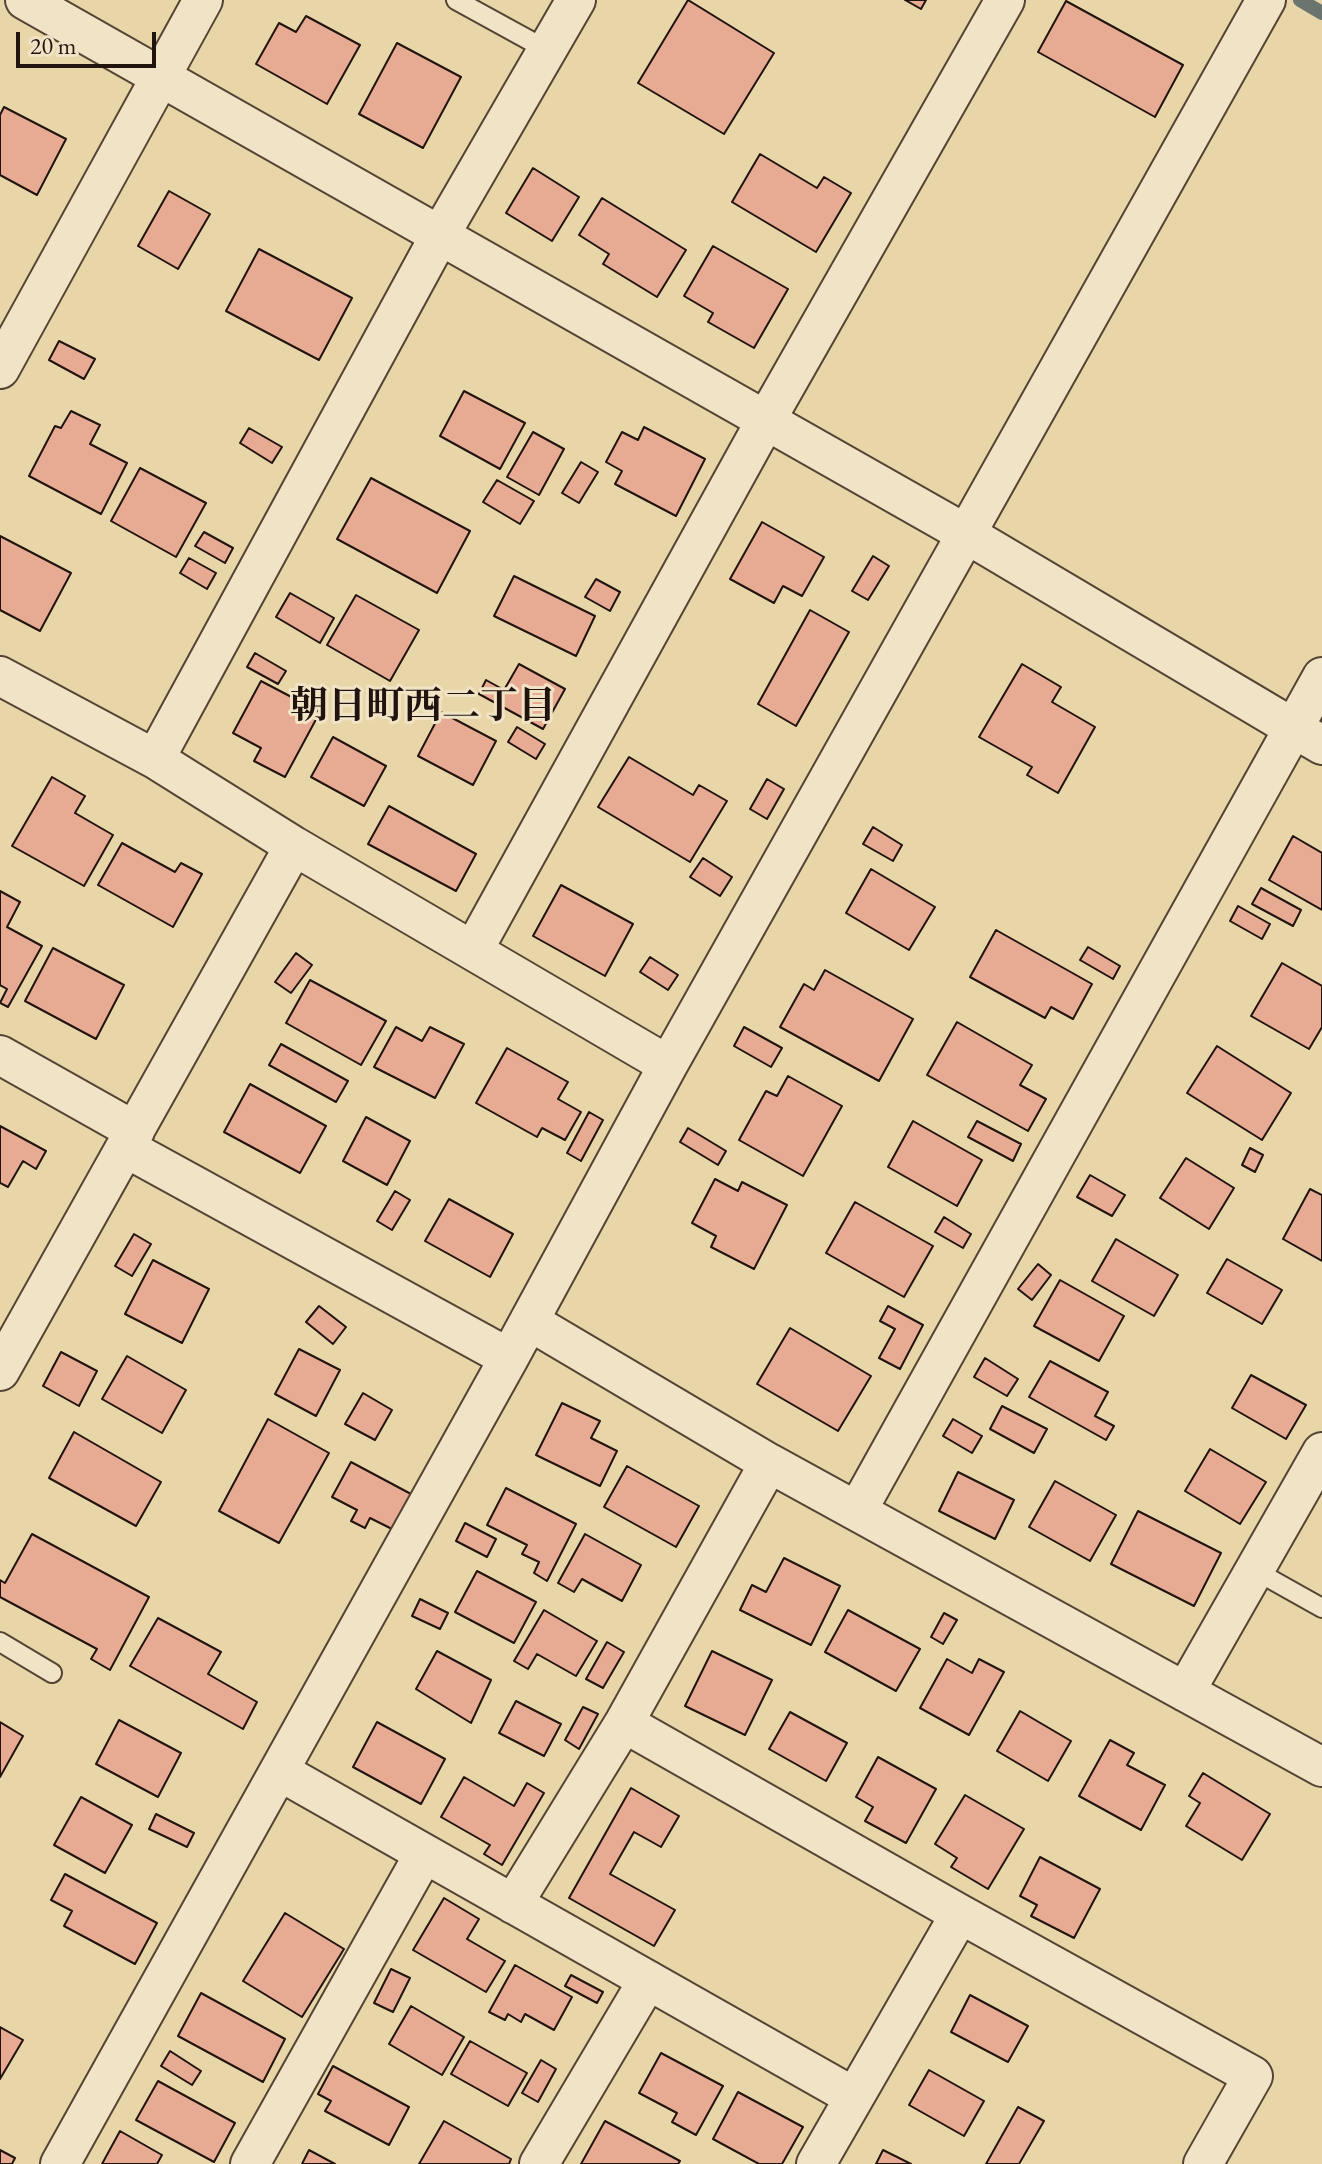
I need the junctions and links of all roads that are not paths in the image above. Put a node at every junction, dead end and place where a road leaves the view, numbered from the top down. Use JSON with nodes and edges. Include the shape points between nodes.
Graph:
{"nodes":[{"id":1,"x":25,"y":0,"type":"edge"},
{"id":2,"x":203,"y":0,"type":"edge"},
{"id":3,"x":456,"y":0,"type":"edge"},
{"id":4,"x":576,"y":0,"type":"edge"},
{"id":5,"x":1005,"y":0,"type":"edge"},
{"id":6,"x":1266,"y":0,"type":"edge"},
{"id":7,"x":547,"y":50,"type":"junction"},
{"id":8,"x":160,"y":77,"type":"junction"},
{"id":9,"x":440,"y":235,"type":"junction"},
{"id":10,"x":0,"y":369,"type":"edge"},
{"id":11,"x":766,"y":420,"type":"junction"},
{"id":12,"x":968,"y":535,"type":"junction"},
{"id":13,"x":1322,"y":677,"type":"edge"},
{"id":14,"x":4,"y":686,"type":"edge"},
{"id":15,"x":1307,"y":737,"type":"edge"},
{"id":16,"x":155,"y":759,"type":"junction"},
{"id":17,"x":294,"y":846,"type":"junction"},
{"id":18,"x":474,"y":949,"type":"junction"},
{"id":19,"x":0,"y":1055,"type":"edge"},
{"id":20,"x":668,"y":1065,"type":"junction"},
{"id":21,"x":131,"y":1140,"type":"junction"},
{"id":22,"x":529,"y":1321,"type":"junction"},
{"id":23,"x":509,"y":1358,"type":"junction"},
{"id":24,"x":0,"y":1371,"type":"edge"},
{"id":25,"x":1322,"y":1452,"type":"edge"},
{"id":26,"x":769,"y":1463,"type":"junction"},
{"id":27,"x":857,"y":1511,"type":"junction"},
{"id":28,"x":1256,"y":1571,"type":"junction"},
{"id":29,"x":1322,"y":1608,"type":"edge"},
{"id":30,"x":0,"y":1642,"type":"edge"},
{"id":31,"x":52,"y":1673,"type":"dead end"},
{"id":32,"x":1185,"y":1692,"type":"junction"},
{"id":33,"x":624,"y":1723,"type":"junction"},
{"id":34,"x":1322,"y":1767,"type":"edge"},
{"id":35,"x":279,"y":1771,"type":"junction"},
{"id":36,"x":424,"y":1854,"type":"junction"},
{"id":37,"x":513,"y":1904,"type":"junction"},
{"id":38,"x":960,"y":1914,"type":"junction"},
{"id":39,"x":648,"y":1980,"type":"junction"},
{"id":40,"x":854,"y":2097,"type":"junction"},
{"id":41,"x":60,"y":2164,"type":"edge"},
{"id":42,"x":250,"y":2164,"type":"edge"},
{"id":43,"x":539,"y":2164,"type":"edge"},
{"id":44,"x":816,"y":2164,"type":"edge"},
{"id":45,"x":1203,"y":2164,"type":"edge"}],
"edges":[{"from":1,"to":8,"type":"street"},
{"from":2,"to":8,"type":"street"},
{"from":3,"to":7,"type":"lane"},
{"from":4,"to":7,"type":"street"},
{"from":5,"to":11,"type":"street"},
{"from":6,"to":12,"type":"street"},
{"from":7,"to":9,"type":"street"},
{"from":8,"to":9,"type":"street"},
{"from":8,"to":10,"type":"street"},
{"from":9,"to":11,"type":"street"},
{"from":9,"to":16,"type":"street"},
{"from":11,"to":12,"type":"street"},
{"from":11,"to":18,"type":"street"},
{"from":12,"to":15,"type":"street"},
{"from":12,"to":20,"type":"street"},
{"from":13,"to":15,"type":"street"},
{"from":14,"to":16,"type":"street"},
{"from":15,"to":27,"type":"street"},
{"from":16,"to":17,"type":"street"},
{"from":17,"to":18,"type":"street"},
{"from":17,"to":21,"type":"street"},
{"from":18,"to":20,"type":"street"},
{"from":19,"to":21,"type":"street"},
{"from":20,"to":22,"type":"street"},
{"from":21,"to":23,"type":"street"},
{"from":21,"to":24,"type":"street"},
{"from":22,"to":23,"type":"street"},
{"from":22,"to":26,"type":"street"},
{"from":23,"to":35,"type":"street"},
{"from":25,"to":28,"type":"street"},
{"from":26,"to":27,"type":"street"},
{"from":26,"to":33,"type":"street"},
{"from":27,"to":32,"type":"street"},
{"from":28,"to":29,"type":"lane"},
{"from":28,"to":32,"type":"street"},
{"from":30,"to":31,"type":"lane"},
{"from":32,"to":34,"type":"street"},
{"from":33,"to":37,"type":"street"},
{"from":33,"to":38,"type":"street"},
{"from":35,"to":36,"type":"street"},
{"from":35,"to":41,"type":"street"},
{"from":36,"to":37,"type":"street"},
{"from":36,"to":42,"type":"street"},
{"from":37,"to":39,"type":"street"},
{"from":38,"to":40,"type":"street"},
{"from":38,"to":45,"type":"street","via":[[1253,2076]]},
{"from":39,"to":40,"type":"street"},
{"from":39,"to":43,"type":"street"},
{"from":40,"to":44,"type":"street"}]}
